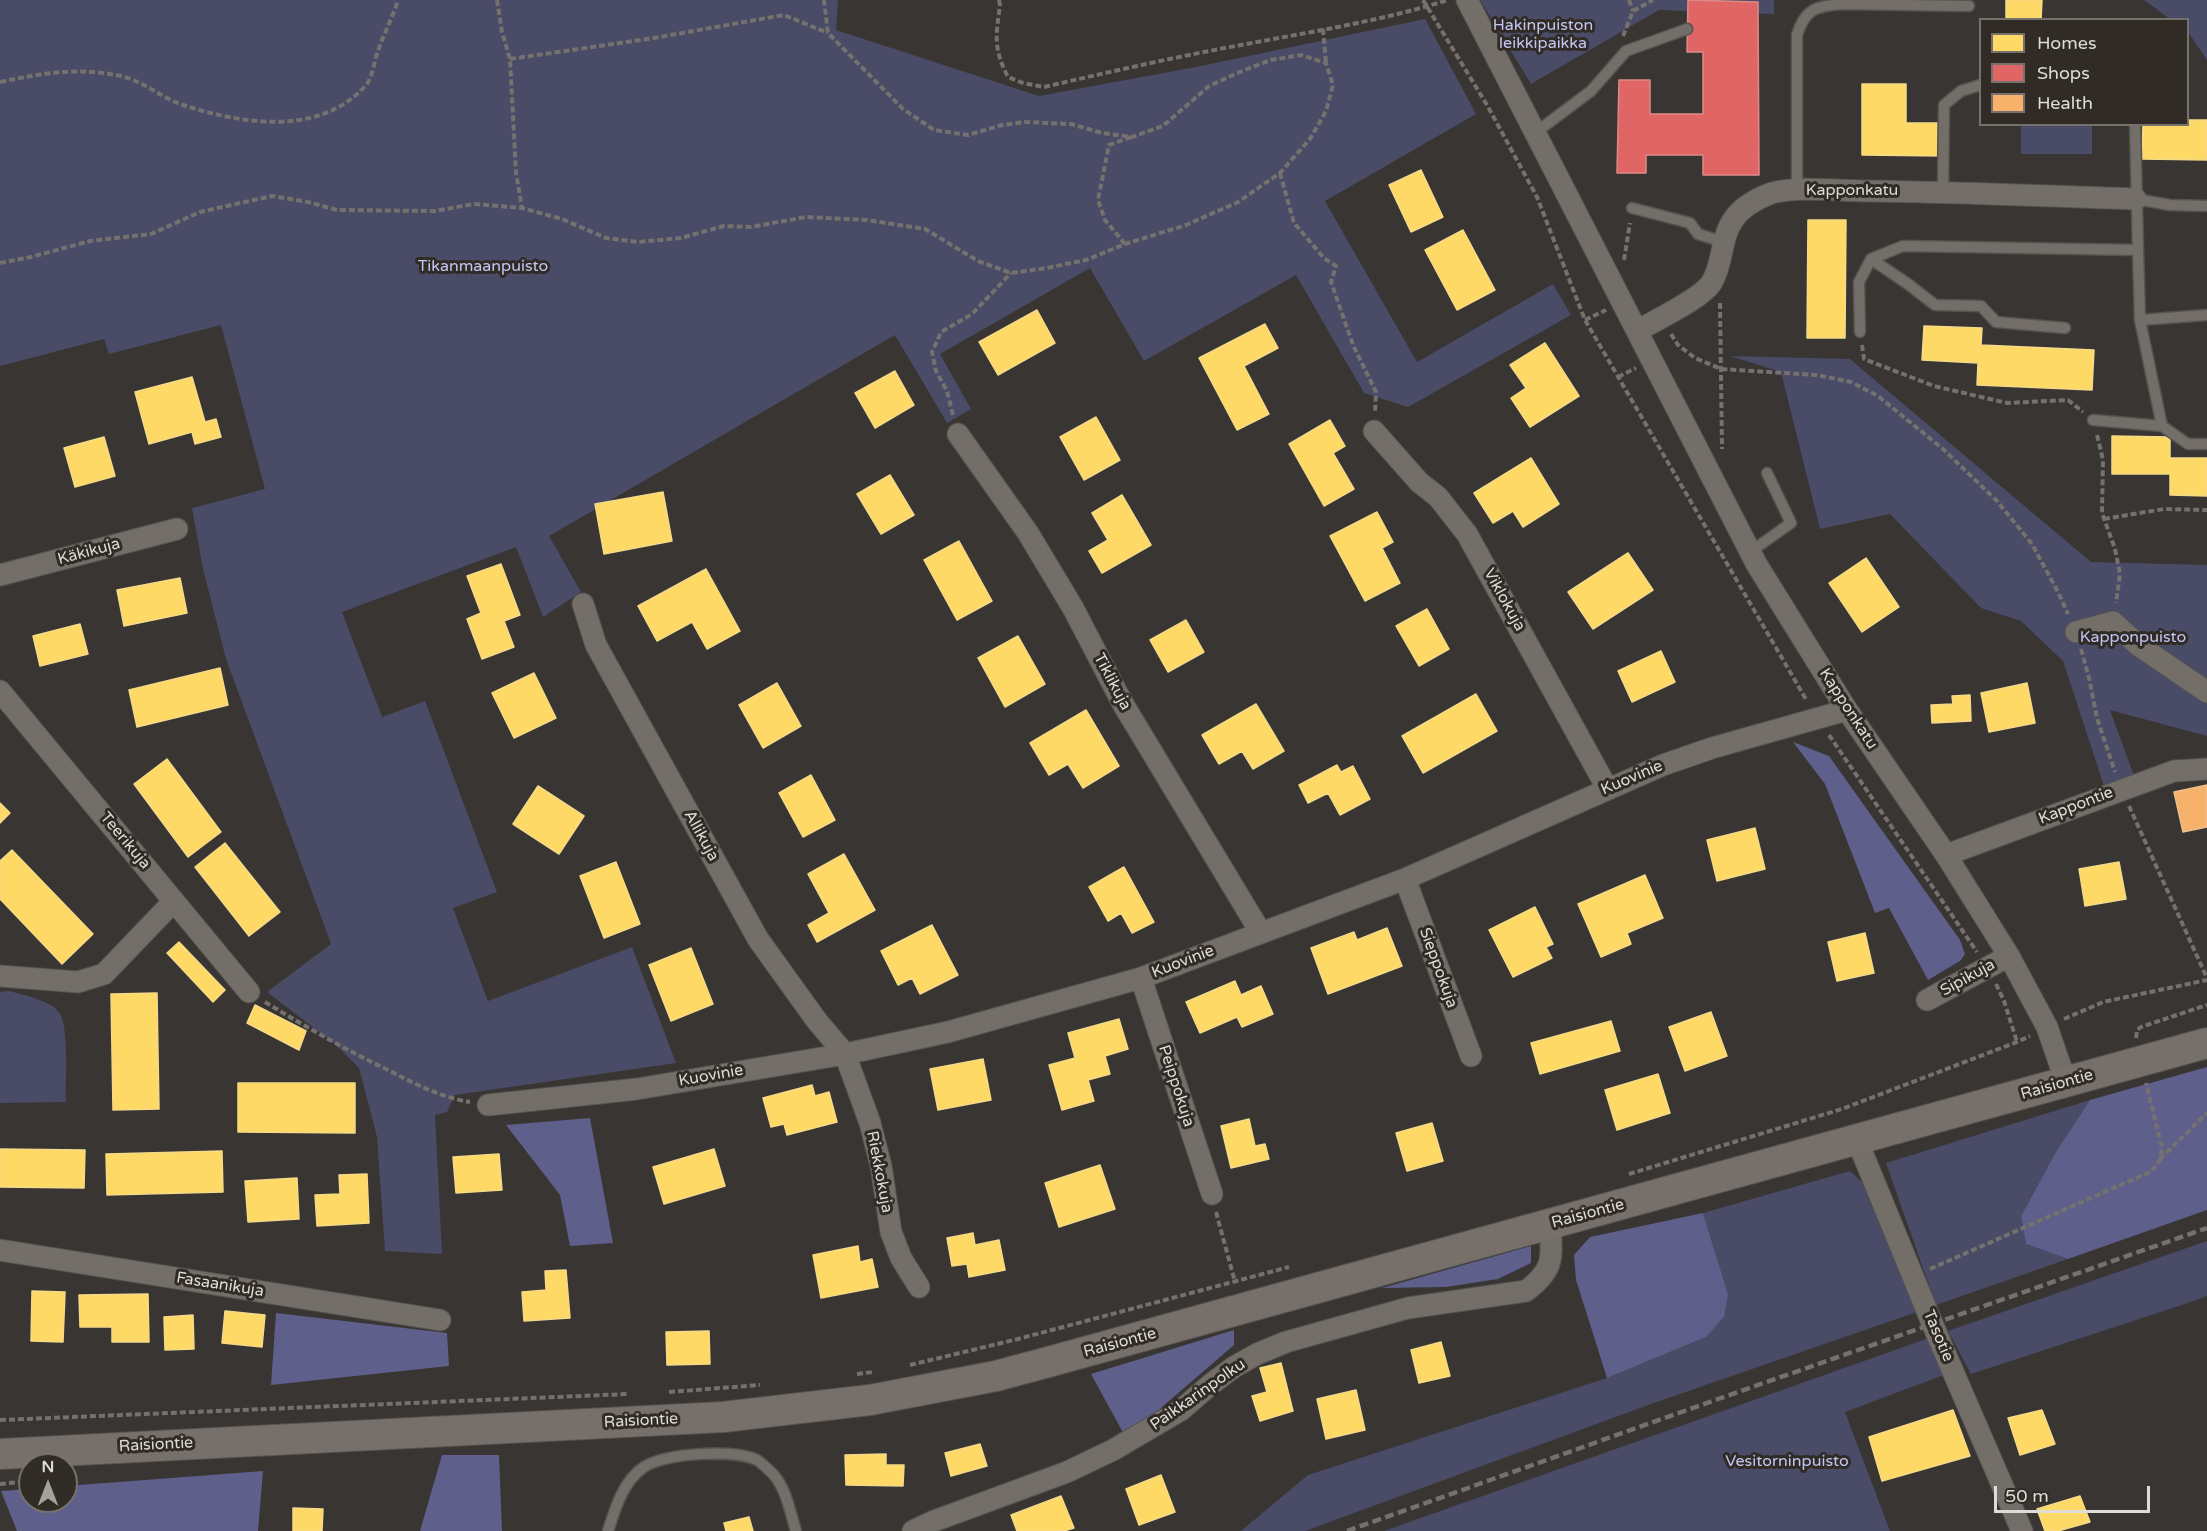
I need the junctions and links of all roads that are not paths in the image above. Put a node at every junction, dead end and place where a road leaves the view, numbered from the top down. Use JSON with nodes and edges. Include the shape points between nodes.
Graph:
{"nodes":[{"id":1,"x":1467,"y":0,"type":"edge"},
{"id":2,"x":1969,"y":6,"type":"dead end"},
{"id":3,"x":1688,"y":29,"type":"dead end"},
{"id":4,"x":1979,"y":85,"type":"edge"},
{"id":5,"x":2135,"y":126,"type":"edge"},
{"id":6,"x":1535,"y":134,"type":"junction"},
{"id":7,"x":1797,"y":190,"type":"junction"},
{"id":8,"x":1943,"y":192,"type":"junction"},
{"id":9,"x":2136,"y":199,"type":"junction"},
{"id":10,"x":2207,"y":206,"type":"edge"},
{"id":11,"x":1632,"y":208,"type":"road end"},
{"id":12,"x":1723,"y":242,"type":"junction"},
{"id":13,"x":2138,"y":250,"type":"junction"},
{"id":14,"x":1871,"y":259,"type":"junction"},
{"id":15,"x":2207,"y":315,"type":"edge"},
{"id":16,"x":2140,"y":320,"type":"junction"},
{"id":17,"x":2066,"y":328,"type":"dead end"},
{"id":18,"x":1637,"y":331,"type":"junction"},
{"id":19,"x":1860,"y":332,"type":"road end"},
{"id":20,"x":2093,"y":420,"type":"road end"},
{"id":21,"x":2162,"y":426,"type":"junction"},
{"id":22,"x":1374,"y":431,"type":"road end"},
{"id":23,"x":958,"y":434,"type":"road end"},
{"id":24,"x":2207,"y":444,"type":"edge"},
{"id":25,"x":1767,"y":473,"type":"dead end"},
{"id":26,"x":177,"y":529,"type":"dead end"},
{"id":27,"x":1750,"y":552,"type":"junction"},
{"id":28,"x":0,"y":575,"type":"edge"},
{"id":29,"x":583,"y":604,"type":"dead end"},
{"id":30,"x":2076,"y":632,"type":"road end"},
{"id":31,"x":0,"y":691,"type":"edge"},
{"id":32,"x":2207,"y":692,"type":"edge"},
{"id":33,"x":1847,"y":710,"type":"junction"},
{"id":34,"x":2207,"y":769,"type":"edge"},
{"id":35,"x":1607,"y":788,"type":"junction"},
{"id":36,"x":1947,"y":855,"type":"junction"},
{"id":37,"x":1405,"y":879,"type":"junction"},
{"id":38,"x":174,"y":901,"type":"junction"},
{"id":39,"x":1261,"y":933,"type":"junction"},
{"id":40,"x":2009,"y":956,"type":"junction"},
{"id":41,"x":0,"y":976,"type":"edge"},
{"id":42,"x":1141,"y":978,"type":"junction"},
{"id":43,"x":249,"y":992,"type":"road end"},
{"id":44,"x":1927,"y":1000,"type":"dead end"},
{"id":45,"x":2207,"y":1043,"type":"edge"},
{"id":46,"x":845,"y":1054,"type":"junction"},
{"id":47,"x":1471,"y":1056,"type":"dead end"},
{"id":48,"x":2066,"y":1082,"type":"junction"},
{"id":49,"x":488,"y":1105,"type":"road end"},
{"id":50,"x":1857,"y":1140,"type":"junction"},
{"id":51,"x":1212,"y":1194,"type":"road end"},
{"id":52,"x":1550,"y":1224,"type":"junction"},
{"id":53,"x":0,"y":1250,"type":"edge"},
{"id":54,"x":919,"y":1287,"type":"dead end"},
{"id":55,"x":441,"y":1320,"type":"dead end"},
{"id":56,"x":0,"y":1454,"type":"edge"},
{"id":57,"x":609,"y":1531,"type":"edge"},
{"id":58,"x":796,"y":1531,"type":"edge"},
{"id":59,"x":913,"y":1531,"type":"edge"},
{"id":60,"x":2022,"y":1531,"type":"edge"}],
"edges":[{"from":1,"to":6,"type":"street","name":"Kapponkatu"},
{"from":2,"to":7,"type":"lane","via":[[1842,4],[1810,11],[1797,35]]},
{"from":3,"to":6,"type":"lane","via":[[1626,51],[1590,91]]},
{"from":4,"to":8,"type":"lane","via":[[1961,91],[1944,105]]},
{"from":5,"to":9,"type":"lane"},
{"from":6,"to":18,"type":"street","name":"Kapponkatu"},
{"from":7,"to":8,"type":"street","name":"Kapponkatu"},
{"from":7,"to":12,"type":"street","name":"Kapponkatu","via":[[1772,193],[1743,209]]},
{"from":8,"to":9,"type":"street","name":"Kapponkatu"},
{"from":9,"to":10,"type":"lane","via":[[2170,206]]},
{"from":9,"to":13,"type":"lane"},
{"from":11,"to":12,"type":"lane","via":[[1690,223],[1698,234]]},
{"from":12,"to":18,"type":"street","name":"Kapponkatu","via":[[1711,284]]},
{"from":13,"to":14,"type":"lane","via":[[1903,246]]},
{"from":13,"to":16,"type":"lane"},
{"from":14,"to":17,"type":"lane","via":[[1935,305],[1981,306],[1996,322]]},
{"from":14,"to":19,"type":"lane","via":[[1859,282]]},
{"from":15,"to":16,"type":"lane"},
{"from":16,"to":21,"type":"lane"},
{"from":18,"to":27,"type":"street","name":"Kapponkatu"},
{"from":20,"to":21,"type":"lane"},
{"from":21,"to":24,"type":"lane","via":[[2188,444]]},
{"from":22,"to":35,"type":"street","name":"Viklokuja","via":[[1467,534]]},
{"from":23,"to":39,"type":"street","name":"Tiklikuja","via":[[1028,534],[1073,608],[1123,704]]},
{"from":25,"to":27,"type":"lane","via":[[1791,523]]},
{"from":26,"to":28,"type":"street","name":"Käkikuja"},
{"from":27,"to":33,"type":"street","name":"Kapponkatu"},
{"from":29,"to":46,"type":"street","name":"Allikuja","via":[[596,645],[758,939]]},
{"from":30,"to":32,"type":"street","via":[[2113,622],[2138,645]]},
{"from":31,"to":38,"type":"street","name":"Teerikuja"},
{"from":33,"to":35,"type":"street","name":"Kuovinie","via":[[1712,748]]},
{"from":33,"to":36,"type":"street","name":"Kapponkatu"},
{"from":34,"to":36,"type":"street","name":"Kappontie","via":[[2174,771]]},
{"from":35,"to":37,"type":"street","name":"Kuovinie"},
{"from":36,"to":40,"type":"street","name":"Kapponkatu"},
{"from":37,"to":39,"type":"street","name":"Kuovinie"},
{"from":37,"to":47,"type":"street","name":"Sieppokuja"},
{"from":38,"to":41,"type":"street","via":[[104,974],[78,982]]},
{"from":38,"to":43,"type":"street","name":"Teerikuja"},
{"from":39,"to":42,"type":"street","name":"Kuovinie"},
{"from":40,"to":44,"type":"street","name":"Sipikuja"},
{"from":40,"to":48,"type":"street","name":"Kapponkatu","via":[[2047,1027]]},
{"from":42,"to":46,"type":"street","name":"Kuovinie","via":[[948,1032]]},
{"from":42,"to":51,"type":"street","name":"Peippokuja"},
{"from":45,"to":48,"type":"main road","name":"Raisiontie"},
{"from":46,"to":49,"type":"street","name":"Kuovinie","via":[[637,1089]]},
{"from":46,"to":54,"type":"street","name":"Riekkokuja","via":[[881,1166],[891,1232]]},
{"from":48,"to":50,"type":"main road","name":"Raisiontie"},
{"from":50,"to":52,"type":"main road","name":"Raisiontie"},
{"from":50,"to":60,"type":"street","name":"Tasotie"},
{"from":52,"to":56,"type":"main road","name":"Raisiontie","via":[[996,1376],[870,1400],[711,1417]]},
{"from":52,"to":59,"type":"street","name":"Paikkarinpolku","via":[[1549,1267],[1526,1291],[1408,1308],[1286,1342],[1234,1367],[1181,1410],[1113,1450],[1067,1472]]},
{"from":53,"to":55,"type":"street","name":"Fasaanikuja"},
{"from":57,"to":58,"type":"lane","via":[[616,1506],[629,1482],[643,1468],[662,1458],[693,1454],[757,1460],[784,1491]]}]}
